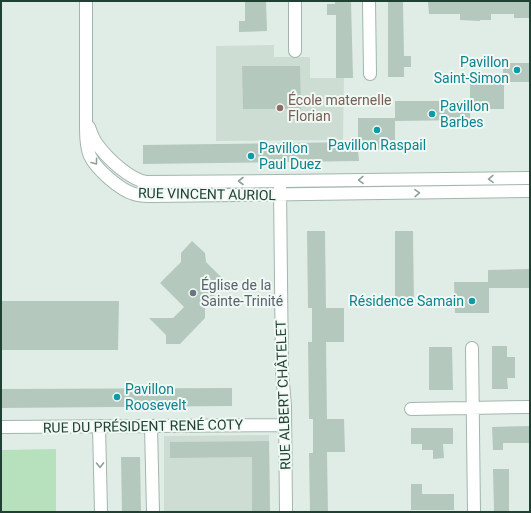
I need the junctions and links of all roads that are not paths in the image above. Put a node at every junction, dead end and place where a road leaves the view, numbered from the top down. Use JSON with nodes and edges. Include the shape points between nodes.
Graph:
{"nodes":[{"id":1,"x":86,"y":1,"type":"edge"},
{"id":2,"x":295,"y":1,"type":"edge"},
{"id":3,"x":369,"y":1,"type":"edge"},
{"id":4,"x":295,"y":52,"type":"dead end"},
{"id":5,"x":370,"y":74,"type":"dead end"},
{"id":6,"x":86,"y":112,"type":"junction"},
{"id":7,"x":530,"y":178,"type":"edge"},
{"id":8,"x":280,"y":181,"type":"junction"},
{"id":9,"x":530,"y":191,"type":"edge"},
{"id":10,"x":280,"y":195,"type":"junction"},
{"id":11,"x":472,"y":348,"type":"dead end"},
{"id":12,"x":530,"y":407,"type":"edge"},
{"id":13,"x":473,"y":408,"type":"junction"},
{"id":14,"x":411,"y":409,"type":"dead end"},
{"id":15,"x":285,"y":425,"type":"junction"},
{"id":16,"x":99,"y":426,"type":"junction"},
{"id":17,"x":151,"y":426,"type":"junction"},
{"id":18,"x":1,"y":427,"type":"edge"},
{"id":19,"x":100,"y":512,"type":"edge"},
{"id":20,"x":153,"y":512,"type":"edge"},
{"id":21,"x":286,"y":512,"type":"edge"},
{"id":22,"x":474,"y":512,"type":"edge"}],
"edges":[{"from":1,"to":6,"type":"street"},
{"from":2,"to":4,"type":"street"},
{"from":3,"to":5,"type":"street"},
{"from":8,"to":6,"type":"street","name":"RUE VINCENT AURIOL","one_way":true,"via":[[141,181],[130,176],[97,145]]},
{"from":6,"to":10,"type":"street","name":"RUE VINCENT AURIOL","one_way":true,"via":[[86,139],[90,156],[116,184],[135,195]]},
{"from":7,"to":8,"type":"street","name":"RUE VINCENT AURIOL","one_way":true},
{"from":8,"to":10,"type":"street","name":"RUE ALBERT CHÂTELET"},
{"from":10,"to":9,"type":"street","name":"RUE VINCENT AURIOL","one_way":true},
{"from":10,"to":15,"type":"street","name":"RUE ALBERT CHÂTELET"},
{"from":11,"to":13,"type":"street"},
{"from":12,"to":13,"type":"street"},
{"from":13,"to":14,"type":"street"},
{"from":13,"to":22,"type":"street"},
{"from":15,"to":17,"type":"street","name":"RUE DU PRÉSIDENT RENÉ COTY"},
{"from":15,"to":21,"type":"street","name":"RUE ALBERT CHÂTELET"},
{"from":16,"to":17,"type":"street","name":"RUE DU PRÉSIDENT RENÉ COTY"},
{"from":16,"to":18,"type":"street","name":"RUE DU PRÉSIDENT RENÉ COTY"},
{"from":16,"to":19,"type":"street","one_way":true},
{"from":17,"to":20,"type":"street"}]}
